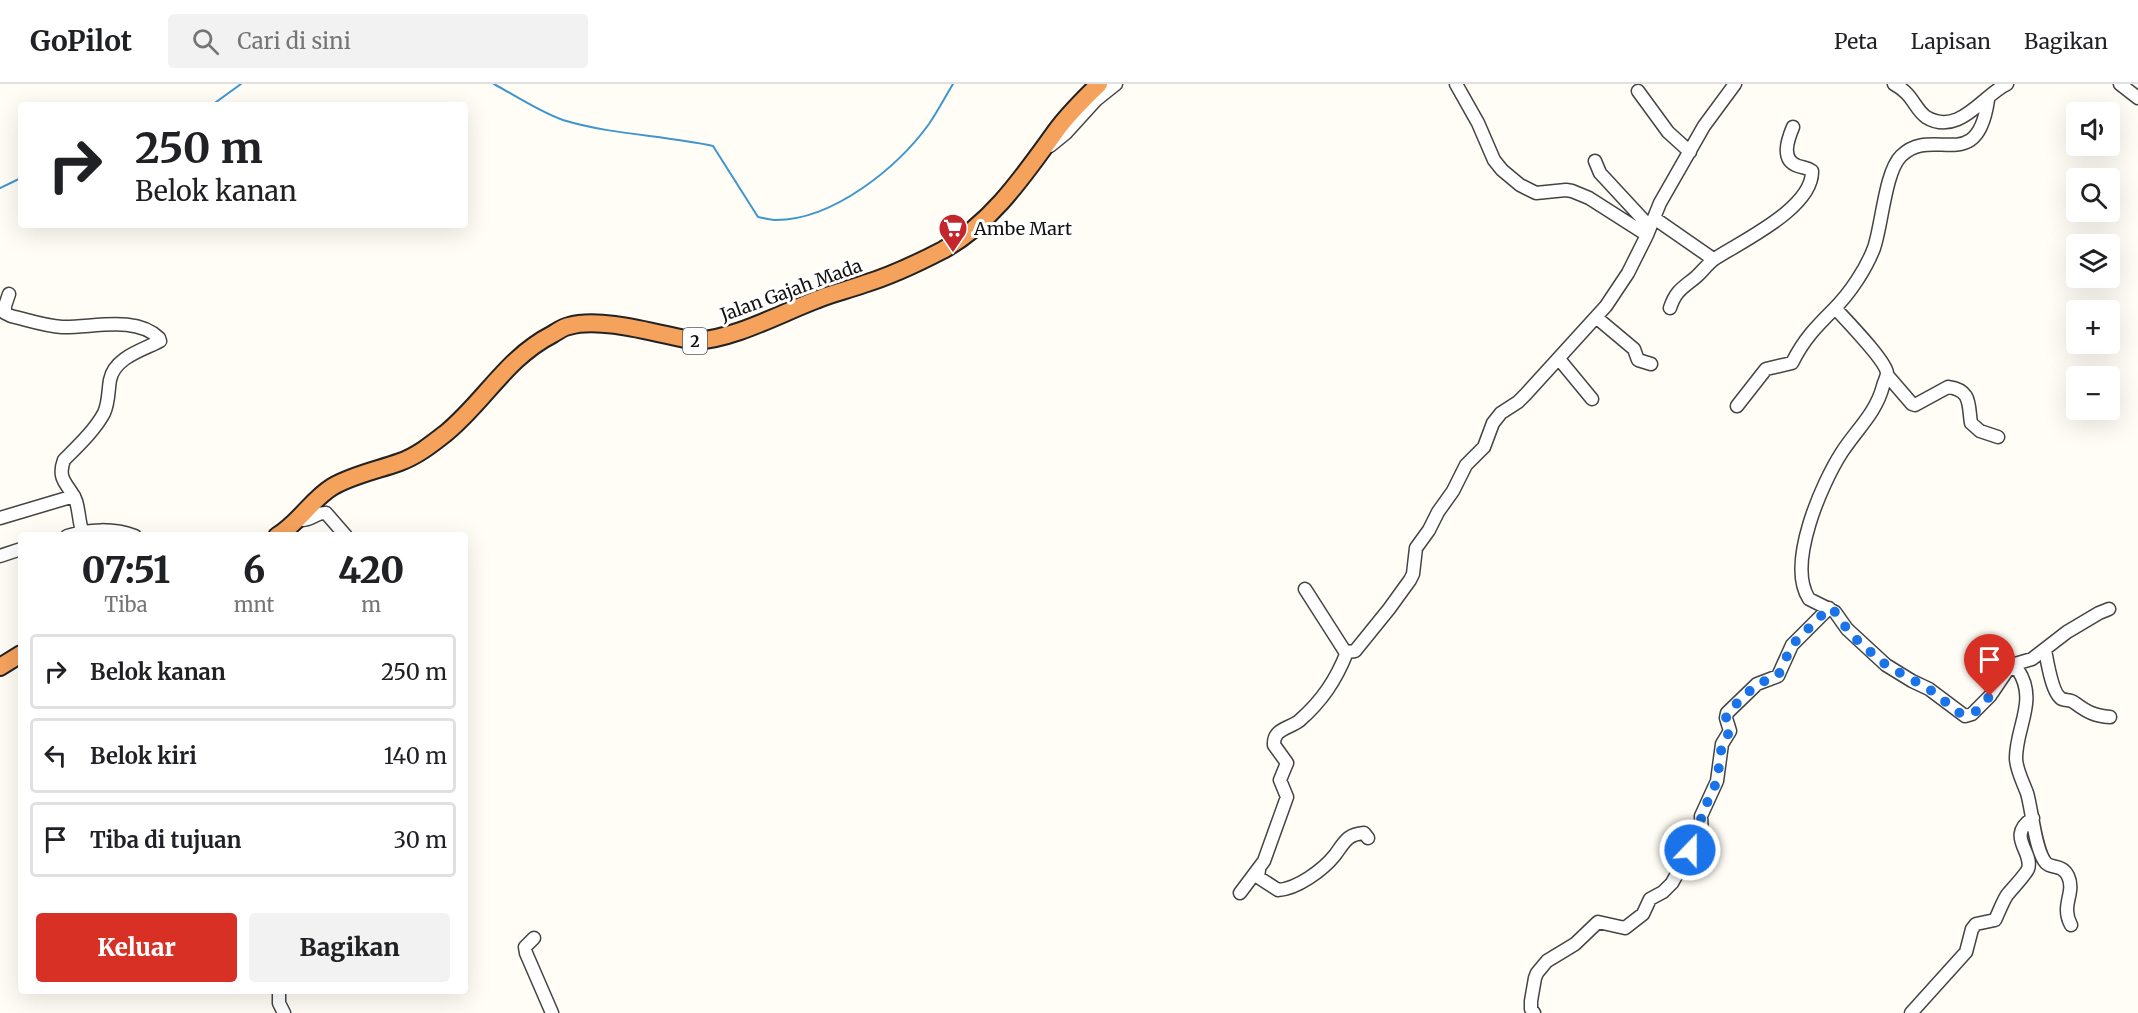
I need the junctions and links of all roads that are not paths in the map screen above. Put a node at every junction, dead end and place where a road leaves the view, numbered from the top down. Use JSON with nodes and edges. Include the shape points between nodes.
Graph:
{"nodes":[{"id":1,"x":1099,"y":84,"type":"edge"},
{"id":2,"x":1116,"y":84,"type":"edge"},
{"id":3,"x":1456,"y":84,"type":"edge"},
{"id":4,"x":1735,"y":84,"type":"edge"},
{"id":5,"x":1894,"y":84,"type":"edge"},
{"id":6,"x":2007,"y":84,"type":"edge"},
{"id":7,"x":2120,"y":84,"type":"edge"},
{"id":8,"x":1638,"y":91,"type":"dead end"},
{"id":9,"x":2138,"y":98,"type":"edge"},
{"id":10,"x":1988,"y":100,"type":"junction"},
{"id":11,"x":1793,"y":126,"type":"dead end"},
{"id":12,"x":1044,"y":149,"type":"junction"},
{"id":13,"x":1690,"y":152,"type":"junction"},
{"id":14,"x":1595,"y":161,"type":"dead end"},
{"id":15,"x":1650,"y":227,"type":"junction"},
{"id":16,"x":1713,"y":260,"type":"junction"},
{"id":17,"x":9,"y":294,"type":"dead end"},
{"id":18,"x":1670,"y":308,"type":"dead end"},
{"id":19,"x":1835,"y":309,"type":"junction"},
{"id":20,"x":1597,"y":318,"type":"junction"},
{"id":21,"x":1559,"y":359,"type":"junction"},
{"id":22,"x":1651,"y":364,"type":"dead end"},
{"id":23,"x":1887,"y":375,"type":"junction"},
{"id":24,"x":1592,"y":399,"type":"dead end"},
{"id":25,"x":1737,"y":406,"type":"dead end"},
{"id":26,"x":1998,"y":437,"type":"dead end"},
{"id":27,"x":74,"y":496,"type":"junction"},
{"id":28,"x":0,"y":518,"type":"edge"},
{"id":29,"x":298,"y":520,"type":"junction"},
{"id":30,"x":82,"y":531,"type":"junction"},
{"id":31,"x":79,"y":532,"type":"edge"},
{"id":32,"x":115,"y":532,"type":"edge"},
{"id":33,"x":282,"y":532,"type":"edge"},
{"id":34,"x":343,"y":532,"type":"edge"},
{"id":35,"x":18,"y":550,"type":"edge"},
{"id":36,"x":0,"y":556,"type":"edge"},
{"id":37,"x":1305,"y":589,"type":"dead end"},
{"id":38,"x":1829,"y":608,"type":"junction"},
{"id":39,"x":2109,"y":609,"type":"dead end"},
{"id":40,"x":2045,"y":650,"type":"junction"},
{"id":41,"x":1347,"y":652,"type":"junction"},
{"id":42,"x":18,"y":656,"type":"edge"},
{"id":43,"x":0,"y":667,"type":"edge"},
{"id":44,"x":2009,"y":668,"type":"junction"},
{"id":45,"x":2110,"y":717,"type":"dead end"},
{"id":46,"x":2033,"y":818,"type":"junction"},
{"id":47,"x":1368,"y":838,"type":"dead end"},
{"id":48,"x":1258,"y":870,"type":"junction"},
{"id":49,"x":1240,"y":893,"type":"dead end"},
{"id":50,"x":2071,"y":925,"type":"dead end"},
{"id":51,"x":534,"y":938,"type":"dead end"},
{"id":52,"x":279,"y":994,"type":"edge"},
{"id":53,"x":284,"y":1013,"type":"edge"},
{"id":54,"x":552,"y":1013,"type":"edge"},
{"id":55,"x":1534,"y":1013,"type":"edge"},
{"id":56,"x":1911,"y":1013,"type":"edge"}],
"edges":[{"from":1,"to":12,"type":"highway","name":"Jalan Gajah Mada","number":"2"},
{"from":2,"to":12,"type":"street"},
{"from":3,"to":15,"type":"street","via":[[1494,160],[1520,185],[1536,193],[1572,191]]},
{"from":4,"to":13,"type":"street"},
{"from":5,"to":10,"type":"street","via":[[1911,96],[1923,115],[1937,121],[1958,119]]},
{"from":6,"to":10,"type":"street"},
{"from":7,"to":9,"type":"street"},
{"from":8,"to":13,"type":"street","via":[[1668,132]]},
{"from":10,"to":19,"type":"street","via":[[1985,119],[1973,139],[1951,145],[1919,146],[1899,158],[1874,248]]},
{"from":11,"to":16,"type":"street","via":[[1787,155],[1793,164],[1812,171],[1805,192],[1776,220]]},
{"from":12,"to":29,"type":"highway","name":"Jalan Gajah Mada","number":"2","via":[[1009,194],[945,249],[749,327],[695,341],[606,325],[568,326],[539,341],[507,367],[463,417],[423,450],[403,462],[334,486]]},
{"from":13,"to":15,"type":"street"},
{"from":14,"to":15,"type":"street","via":[[1600,173]]},
{"from":15,"to":16,"type":"street"},
{"from":15,"to":20,"type":"street","via":[[1628,273]]},
{"from":16,"to":18,"type":"street","via":[[1677,291]]},
{"from":17,"to":27,"type":"street","via":[[4,310],[11,316],[64,327],[124,325],[159,338],[114,370],[103,415],[64,460],[63,481]]},
{"from":19,"to":23,"type":"street","via":[[1872,350]]},
{"from":19,"to":25,"type":"street","via":[[1813,328],[1792,363],[1766,369]]},
{"from":20,"to":21,"type":"street"},
{"from":20,"to":22,"type":"street","via":[[1634,349],[1638,360]]},
{"from":21,"to":24,"type":"street"},
{"from":21,"to":41,"type":"street","via":[[1518,402],[1497,416],[1484,447],[1466,465],[1418,544],[1410,580],[1364,640],[1354,651]]},
{"from":23,"to":26,"type":"street","via":[[1915,405],[1948,387],[1961,390],[1966,396],[1971,423]]},
{"from":23,"to":38,"type":"street","via":[[1874,410],[1841,454],[1804,538],[1806,594]]},
{"from":27,"to":28,"type":"street"},
{"from":27,"to":30,"type":"street"},
{"from":29,"to":33,"type":"highway","name":"Jalan Gajah Mada","number":"2"},
{"from":29,"to":34,"type":"street","via":[[326,513]]},
{"from":30,"to":31,"type":"street"},
{"from":30,"to":32,"type":"street"},
{"from":35,"to":36,"type":"street"},
{"from":37,"to":41,"type":"street"},
{"from":38,"to":44,"type":"street","via":[[1886,665],[1929,689],[1965,716],[1990,696]]},
{"from":38,"to":55,"type":"street","via":[[1792,645],[1778,676],[1757,684],[1727,713],[1730,731],[1722,744],[1717,781],[1701,816],[1702,837],[1672,883],[1650,899],[1643,914],[1625,928],[1598,922],[1575,944],[1547,962],[1535,978],[1531,1006]]},
{"from":39,"to":40,"type":"street","via":[[2076,626]]},
{"from":40,"to":44,"type":"street"},
{"from":40,"to":45,"type":"street","via":[[2062,699],[2072,700],[2092,714]]},
{"from":41,"to":48,"type":"street","via":[[1329,688],[1300,719],[1275,736],[1274,745],[1287,764],[1280,780],[1287,797]]},
{"from":42,"to":43,"type":"highway"},
{"from":44,"to":46,"type":"street","via":[[2018,669],[2026,687],[2025,719],[2015,759]]},
{"from":46,"to":50,"type":"street","via":[[2045,862],[2059,867],[2068,876],[2066,910]]},
{"from":46,"to":56,"type":"street","via":[[2026,822],[2021,836],[2028,869],[2003,901],[1995,920],[1976,924],[1966,951]]},
{"from":47,"to":48,"type":"street","via":[[1364,833],[1344,840],[1334,856],[1295,887],[1278,890],[1258,877]]},
{"from":48,"to":49,"type":"street"},
{"from":51,"to":54,"type":"street","via":[[525,947],[525,953]]},
{"from":52,"to":53,"type":"street"}]}
